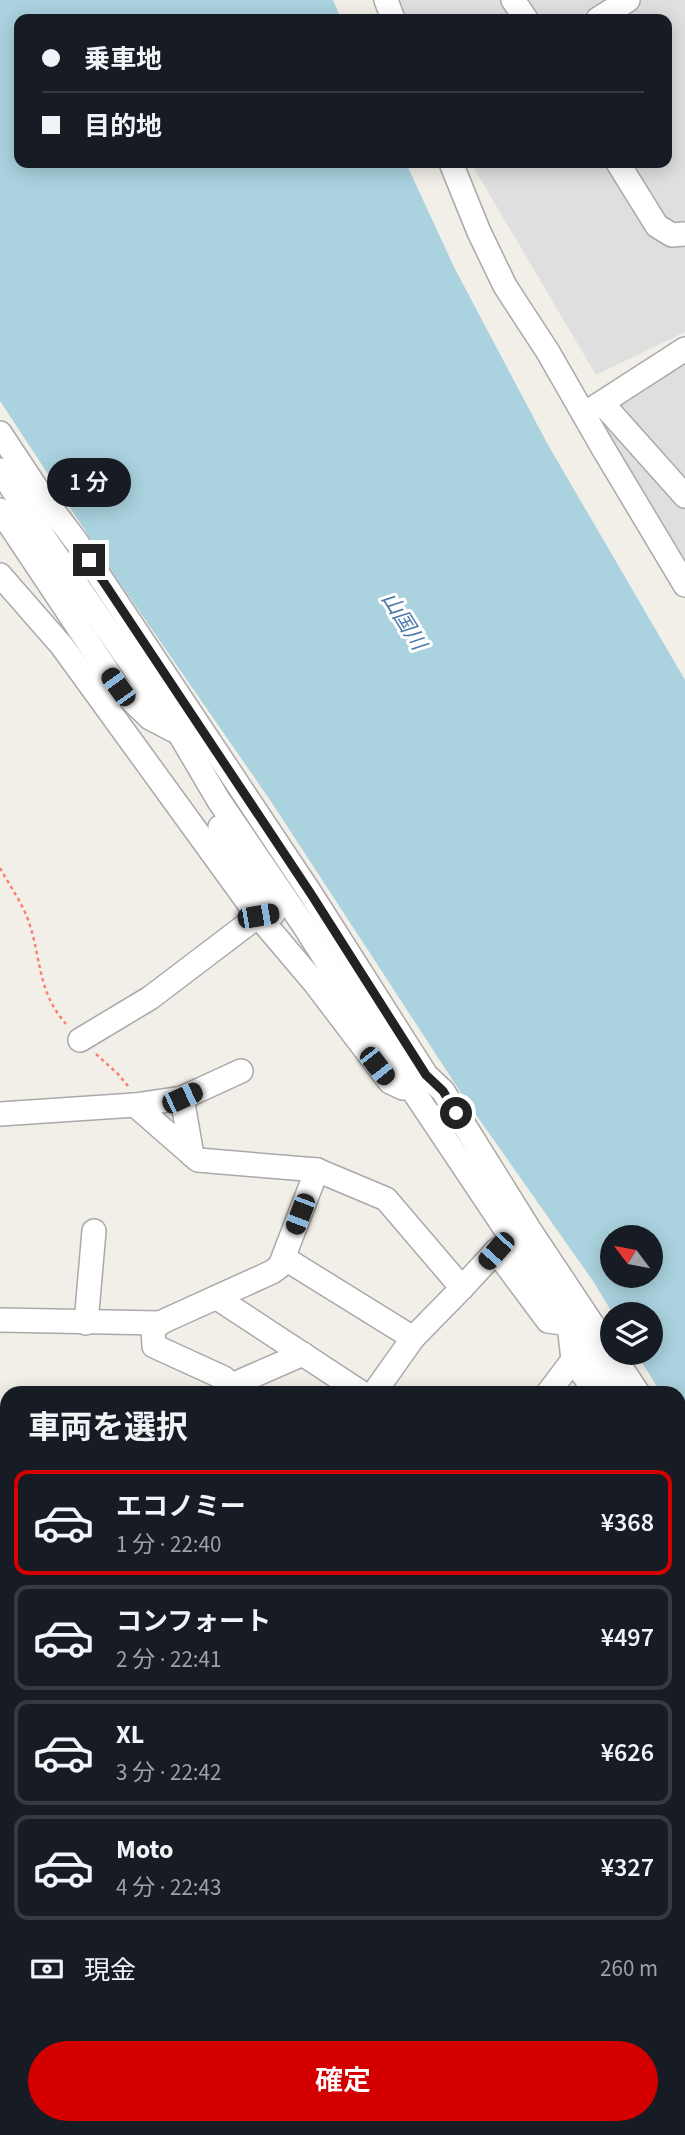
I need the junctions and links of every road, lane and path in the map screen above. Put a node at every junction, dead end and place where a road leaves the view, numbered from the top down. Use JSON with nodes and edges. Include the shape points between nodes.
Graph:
{"nodes":[{"id":1,"x":628,"y":0,"type":"edge"},
{"id":2,"x":606,"y":14,"type":"edge"},
{"id":3,"x":453,"y":168,"type":"edge"},
{"id":4,"x":621,"y":168,"type":"edge"},
{"id":5,"x":685,"y":234,"type":"edge"},
{"id":6,"x":685,"y":349,"type":"edge"},
{"id":7,"x":593,"y":409,"type":"junction"},
{"id":8,"x":0,"y":433,"type":"edge"},
{"id":9,"x":0,"y":470,"type":"edge"},
{"id":10,"x":685,"y":496,"type":"edge"},
{"id":11,"x":31,"y":498,"type":"junction"},
{"id":12,"x":0,"y":510,"type":"edge"},
{"id":13,"x":39,"y":550,"type":"junction"},
{"id":14,"x":0,"y":575,"type":"edge"},
{"id":15,"x":685,"y":585,"type":"edge"},
{"id":16,"x":113,"y":638,"type":"junction"},
{"id":17,"x":86,"y":661,"type":"junction"},
{"id":18,"x":145,"y":669,"type":"junction"},
{"id":19,"x":178,"y":733,"type":"junction"},
{"id":20,"x":244,"y":796,"type":"junction"},
{"id":21,"x":219,"y":801,"type":"junction"},
{"id":22,"x":0,"y":868,"type":"edge"},
{"id":23,"x":290,"y":910,"type":"junction"},
{"id":24,"x":80,"y":1040,"type":"junction"},
{"id":25,"x":241,"y":1071,"type":"dead end"},
{"id":26,"x":416,"y":1094,"type":"junction"},
{"id":27,"x":182,"y":1098,"type":"junction"},
{"id":28,"x":135,"y":1105,"type":"junction"},
{"id":29,"x":0,"y":1114,"type":"edge"},
{"id":30,"x":192,"y":1155,"type":"junction"},
{"id":31,"x":317,"y":1170,"type":"junction"},
{"id":32,"x":498,"y":1178,"type":"junction"},
{"id":33,"x":94,"y":1231,"type":"dead end"},
{"id":34,"x":513,"y":1240,"type":"junction"},
{"id":35,"x":284,"y":1258,"type":"junction"},
{"id":36,"x":462,"y":1288,"type":"junction"},
{"id":37,"x":217,"y":1298,"type":"junction"},
{"id":38,"x":577,"y":1318,"type":"junction"},
{"id":39,"x":0,"y":1320,"type":"edge"},
{"id":40,"x":86,"y":1323,"type":"junction"},
{"id":41,"x":160,"y":1324,"type":"junction"},
{"id":42,"x":413,"y":1338,"type":"junction"},
{"id":43,"x":303,"y":1354,"type":"junction"},
{"id":44,"x":573,"y":1360,"type":"junction"},
{"id":45,"x":231,"y":1386,"type":"edge"},
{"id":46,"x":240,"y":1386,"type":"edge"},
{"id":47,"x":351,"y":1386,"type":"edge"},
{"id":48,"x":379,"y":1386,"type":"edge"},
{"id":49,"x":553,"y":1386,"type":"edge"},
{"id":50,"x":591,"y":1386,"type":"edge"},
{"id":51,"x":611,"y":1386,"type":"edge"},
{"id":52,"x":632,"y":1386,"type":"edge"}],
"edges":[{"from":1,"to":2,"type":"street"},
{"from":3,"to":7,"type":"street","via":[[493,264],[548,352]]},
{"from":4,"to":5,"type":"street","via":[[657,226],[672,235]]},
{"from":6,"to":7,"type":"street"},
{"from":7,"to":10,"type":"street"},
{"from":7,"to":15,"type":"street"},
{"from":8,"to":11,"type":"street"},
{"from":9,"to":11,"type":"street"},
{"from":11,"to":13,"type":"street"},
{"from":11,"to":18,"type":"street","via":[[76,541],[80,560]]},
{"from":12,"to":13,"type":"street"},
{"from":13,"to":16,"type":"street"},
{"from":13,"to":17,"type":"street"},
{"from":14,"to":17,"type":"street"},
{"from":16,"to":17,"type":"street"},
{"from":16,"to":18,"type":"street"},
{"from":17,"to":19,"type":"street","via":[[150,718]]},
{"from":17,"to":23,"type":"street"},
{"from":18,"to":19,"type":"street"},
{"from":18,"to":20,"type":"street"},
{"from":19,"to":21,"type":"street"},
{"from":20,"to":21,"type":"street"},
{"from":20,"to":23,"type":"street"},
{"from":21,"to":23,"type":"street"},
{"from":22,"to":24,"type":"path","via":[[26,917],[44,989],[54,1010]]},
{"from":23,"to":24,"type":"street"},
{"from":23,"to":26,"type":"street"},
{"from":23,"to":26,"type":"street","via":[[314,982],[390,1082]]},
{"from":23,"to":32,"type":"street","via":[[443,1091]]},
{"from":24,"to":28,"type":"path","via":[[132,1090]]},
{"from":25,"to":27,"type":"street"},
{"from":26,"to":32,"type":"street","via":[[439,1107]]},
{"from":26,"to":34,"type":"street"},
{"from":27,"to":28,"type":"street"},
{"from":27,"to":30,"type":"street"},
{"from":28,"to":29,"type":"street"},
{"from":28,"to":30,"type":"street"},
{"from":30,"to":31,"type":"street","via":[[198,1160]]},
{"from":31,"to":35,"type":"street"},
{"from":31,"to":36,"type":"street","via":[[386,1199]]},
{"from":32,"to":34,"type":"street"},
{"from":33,"to":40,"type":"street"},
{"from":34,"to":36,"type":"street"},
{"from":34,"to":38,"type":"street"},
{"from":35,"to":37,"type":"street","via":[[272,1272]]},
{"from":35,"to":42,"type":"street"},
{"from":36,"to":42,"type":"street"},
{"from":37,"to":41,"type":"street"},
{"from":37,"to":43,"type":"street"},
{"from":38,"to":44,"type":"street"},
{"from":38,"to":51,"type":"street"},
{"from":38,"to":52,"type":"street"},
{"from":39,"to":40,"type":"street"},
{"from":40,"to":41,"type":"street"},
{"from":41,"to":45,"type":"street","via":[[153,1328],[154,1346],[224,1378]]},
{"from":42,"to":48,"type":"street"},
{"from":43,"to":46,"type":"street"},
{"from":43,"to":47,"type":"street"},
{"from":44,"to":49,"type":"street"},
{"from":44,"to":50,"type":"street"}]}
